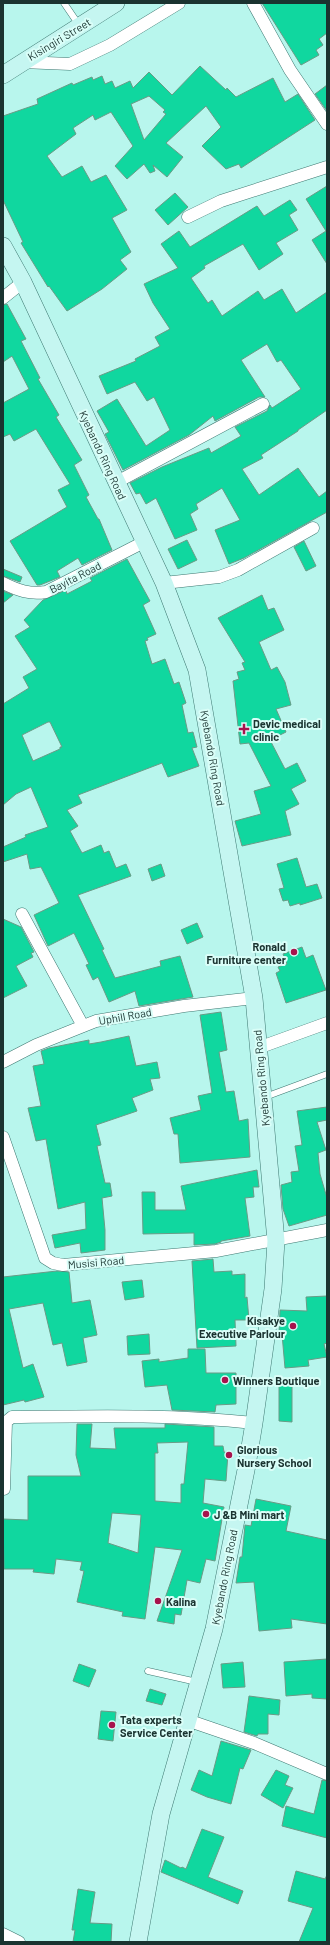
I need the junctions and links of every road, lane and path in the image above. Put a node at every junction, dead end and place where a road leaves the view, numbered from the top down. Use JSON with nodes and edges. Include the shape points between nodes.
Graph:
{"nodes":[{"id":1,"x":64,"y":3,"type":"edge"},
{"id":2,"x":116,"y":3,"type":"edge"},
{"id":3,"x":179,"y":3,"type":"edge"},
{"id":4,"x":253,"y":3,"type":"edge"},
{"id":5,"x":80,"y":26,"type":"junction"},
{"id":6,"x":22,"y":62,"type":"junction"},
{"id":7,"x":4,"y":72,"type":"edge"},
{"id":8,"x":327,"y":124,"type":"edge"},
{"id":9,"x":327,"y":167,"type":"edge"},
{"id":10,"x":188,"y":217,"type":"dead end"},
{"id":11,"x":3,"y":246,"type":"edge"},
{"id":12,"x":23,"y":282,"type":"junction"},
{"id":13,"x":3,"y":298,"type":"edge"},
{"id":14,"x":263,"y":404,"type":"dead end"},
{"id":15,"x":115,"y":483,"type":"junction"},
{"id":16,"x":313,"y":528,"type":"dead end"},
{"id":17,"x":144,"y":542,"type":"junction"},
{"id":18,"x":3,"y":583,"type":"edge"},
{"id":19,"x":164,"y":583,"type":"junction"},
{"id":20,"x":22,"y":914,"type":"dead end"},
{"id":21,"x":254,"y":998,"type":"junction"},
{"id":22,"x":327,"y":1023,"type":"edge"},
{"id":23,"x":83,"y":1026,"type":"junction"},
{"id":24,"x":258,"y":1048,"type":"junction"},
{"id":25,"x":3,"y":1062,"type":"edge"},
{"id":26,"x":327,"y":1074,"type":"edge"},
{"id":27,"x":263,"y":1097,"type":"junction"},
{"id":28,"x":3,"y":1137,"type":"edge"},
{"id":29,"x":327,"y":1230,"type":"edge"},
{"id":30,"x":276,"y":1241,"type":"junction"},
{"id":31,"x":254,"y":1423,"type":"junction"},
{"id":32,"x":4,"y":1489,"type":"edge"},
{"id":33,"x":148,"y":1671,"type":"dead end"},
{"id":34,"x":198,"y":1682,"type":"junction"},
{"id":35,"x":187,"y":1720,"type":"junction"},
{"id":36,"x":327,"y":1774,"type":"edge"},
{"id":37,"x":3,"y":1934,"type":"edge"},
{"id":38,"x":19,"y":1942,"type":"edge"},
{"id":39,"x":138,"y":1942,"type":"edge"}],
"edges":[{"from":1,"to":5,"type":"lane"},
{"from":2,"to":5,"type":"street","name":"Kisingiri Street"},
{"from":3,"to":6,"type":"street","via":[[110,45],[70,64]]},
{"from":4,"to":8,"type":"street","via":[[290,70]]},
{"from":5,"to":6,"type":"street","name":"Kisingiri Street"},
{"from":6,"to":7,"type":"street","name":"Kisingiri Street"},
{"from":9,"to":10,"type":"street","via":[[221,201]]},
{"from":11,"to":12,"type":"street","name":"Kyebando Ring Road"},
{"from":12,"to":13,"type":"street"},
{"from":12,"to":15,"type":"street","name":"Kyebando Ring Road"},
{"from":14,"to":15,"type":"street"},
{"from":15,"to":17,"type":"street","name":"Kyebando Ring Road"},
{"from":16,"to":19,"type":"street","via":[[238,570],[194,581]]},
{"from":17,"to":18,"type":"street","name":"Bayita Road","via":[[46,592],[25,592]]},
{"from":17,"to":19,"type":"street","name":"Kyebando Ring Road"},
{"from":19,"to":21,"type":"street","name":"Kyebando Ring Road","via":[[197,670]]},
{"from":20,"to":23,"type":"street"},
{"from":21,"to":23,"type":"street","name":"Uphill Road","via":[[184,1006],[96,1021]]},
{"from":21,"to":24,"type":"street","name":"Kyebando Ring Road"},
{"from":22,"to":24,"type":"street"},
{"from":23,"to":25,"type":"street","name":"Uphill Road"},
{"from":24,"to":27,"type":"street","name":"Kyebando Ring Road"},
{"from":26,"to":27,"type":"lane"},
{"from":27,"to":30,"type":"street","name":"Kyebando Ring Road"},
{"from":28,"to":30,"type":"street","name":"Musisi Road","via":[[45,1258],[53,1263],[63,1265],[216,1251]]},
{"from":29,"to":30,"type":"street","name":"Musisi Road"},
{"from":30,"to":31,"type":"street","name":"Kyebando Ring Road","via":[[273,1290]]},
{"from":31,"to":32,"type":"street","via":[[204,1417],[12,1417],[6,1422]]},
{"from":31,"to":34,"type":"street","name":"Kyebando Ring Road","via":[[214,1629]]},
{"from":33,"to":34,"type":"lane"},
{"from":34,"to":35,"type":"street","name":"Kyebando Ring Road"},
{"from":35,"to":36,"type":"street","via":[[254,1743]]},
{"from":35,"to":39,"type":"street","name":"Kyebando Ring Road","via":[[161,1814]]},
{"from":37,"to":38,"type":"street"}]}
